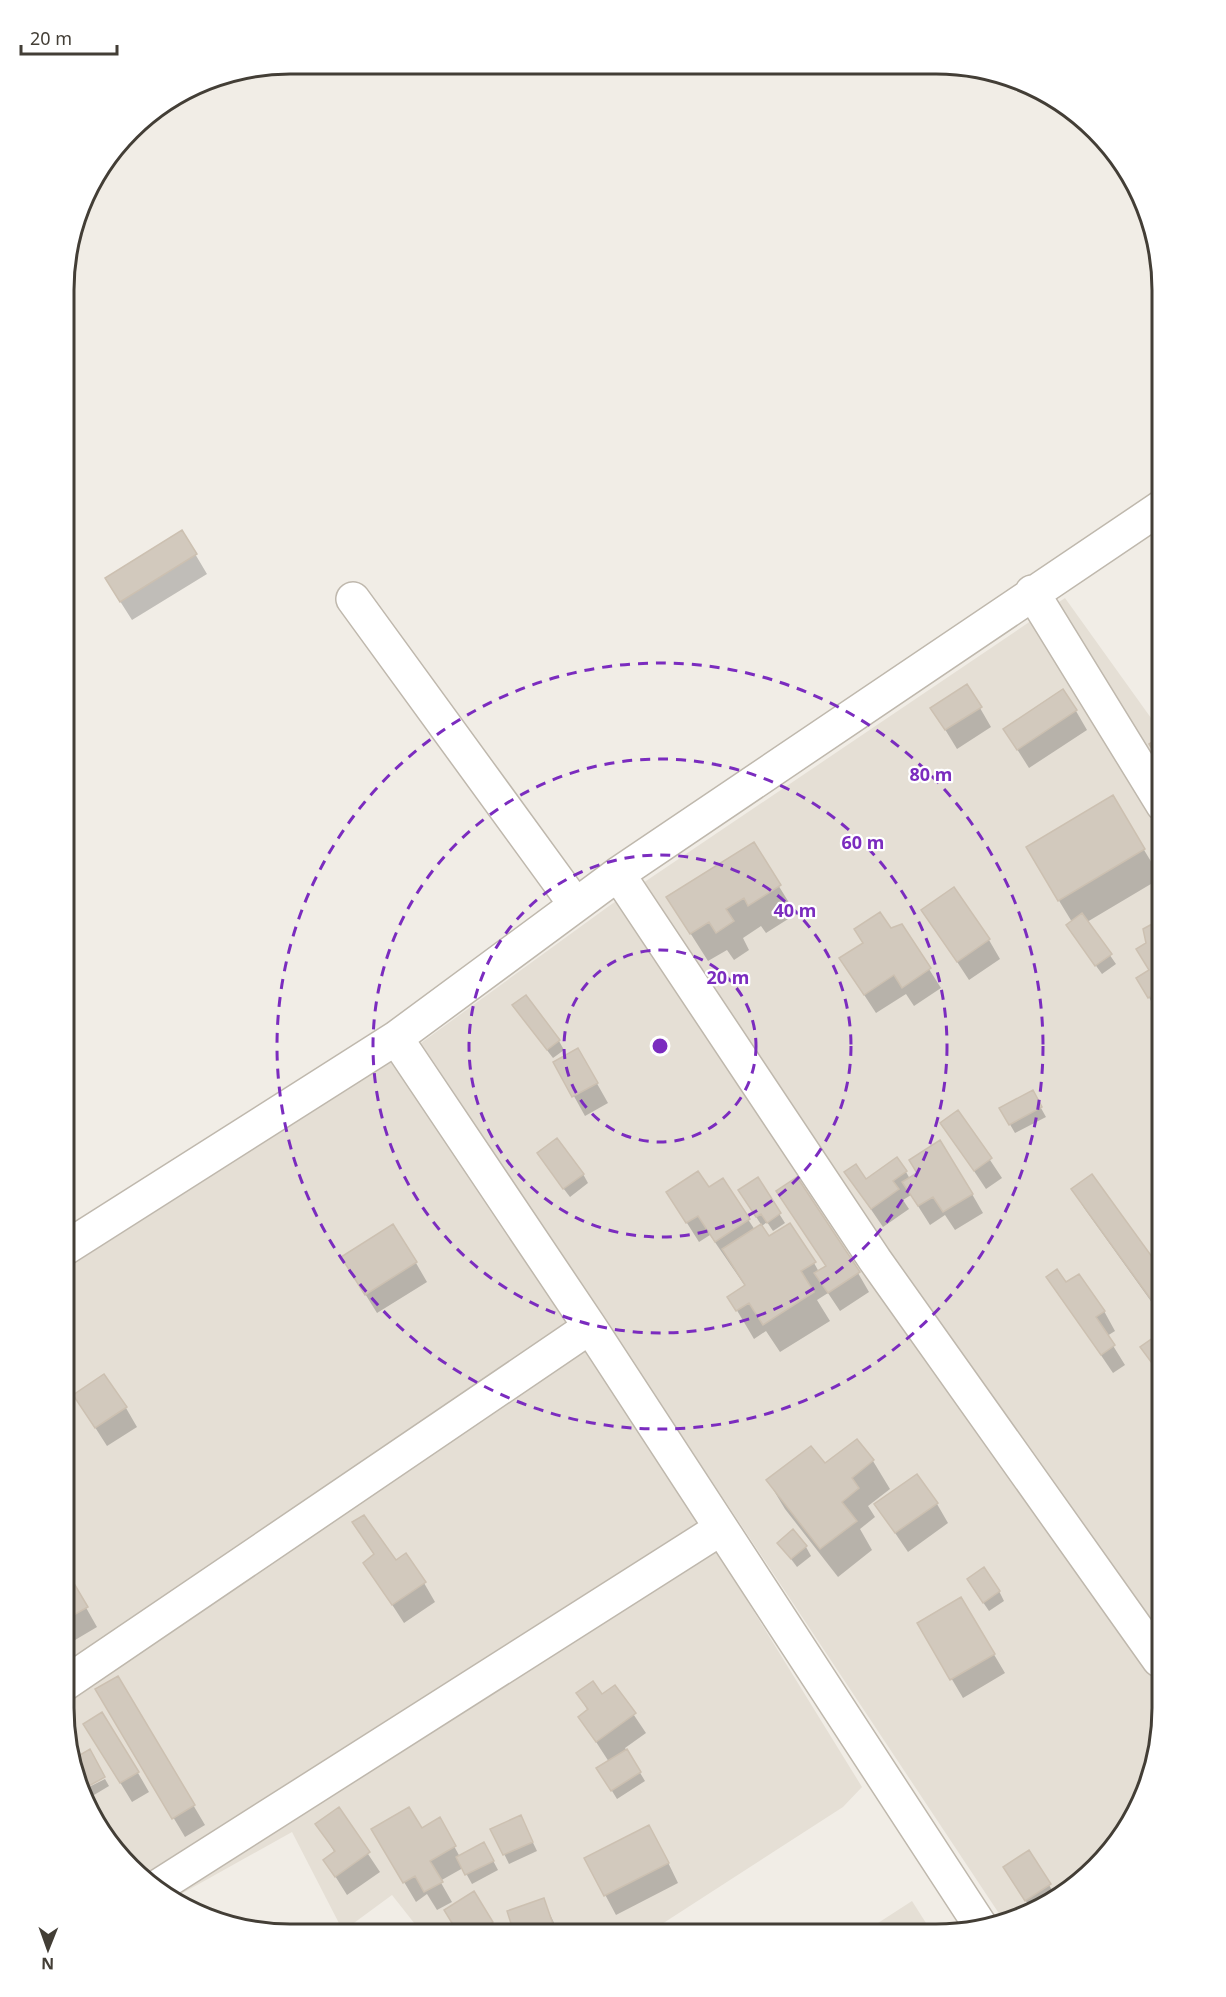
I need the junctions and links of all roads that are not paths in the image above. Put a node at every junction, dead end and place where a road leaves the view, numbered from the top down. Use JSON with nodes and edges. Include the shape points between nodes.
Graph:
{"nodes":[{"id":1,"x":1152,"y":513,"type":"edge"},
{"id":2,"x":1032,"y":592,"type":"junction"},
{"id":3,"x":353,"y":599,"type":"dead end"},
{"id":4,"x":1152,"y":787,"type":"edge"},
{"id":5,"x":618,"y":874,"type":"junction"},
{"id":6,"x":575,"y":904,"type":"junction"},
{"id":7,"x":396,"y":1038,"type":"junction"},
{"id":8,"x":74,"y":1243,"type":"edge"},
{"id":9,"x":590,"y":1327,"type":"junction"},
{"id":10,"x":720,"y":1529,"type":"junction"},
{"id":11,"x":1152,"y":1650,"type":"edge"},
{"id":12,"x":74,"y":1678,"type":"edge"},
{"id":13,"x":163,"y":1883,"type":"edge"},
{"id":14,"x":976,"y":1920,"type":"edge"}],
"edges":[{"from":1,"to":2,"type":"street"},
{"from":2,"to":4,"type":"street"},
{"from":2,"to":5,"type":"street"},
{"from":3,"to":6,"type":"street"},
{"from":5,"to":6,"type":"street"},
{"from":5,"to":11,"type":"street","via":[[875,1260]]},
{"from":6,"to":7,"type":"street"},
{"from":7,"to":8,"type":"street"},
{"from":7,"to":9,"type":"street"},
{"from":9,"to":10,"type":"street"},
{"from":9,"to":12,"type":"street"},
{"from":10,"to":13,"type":"street"},
{"from":10,"to":14,"type":"street"}]}
